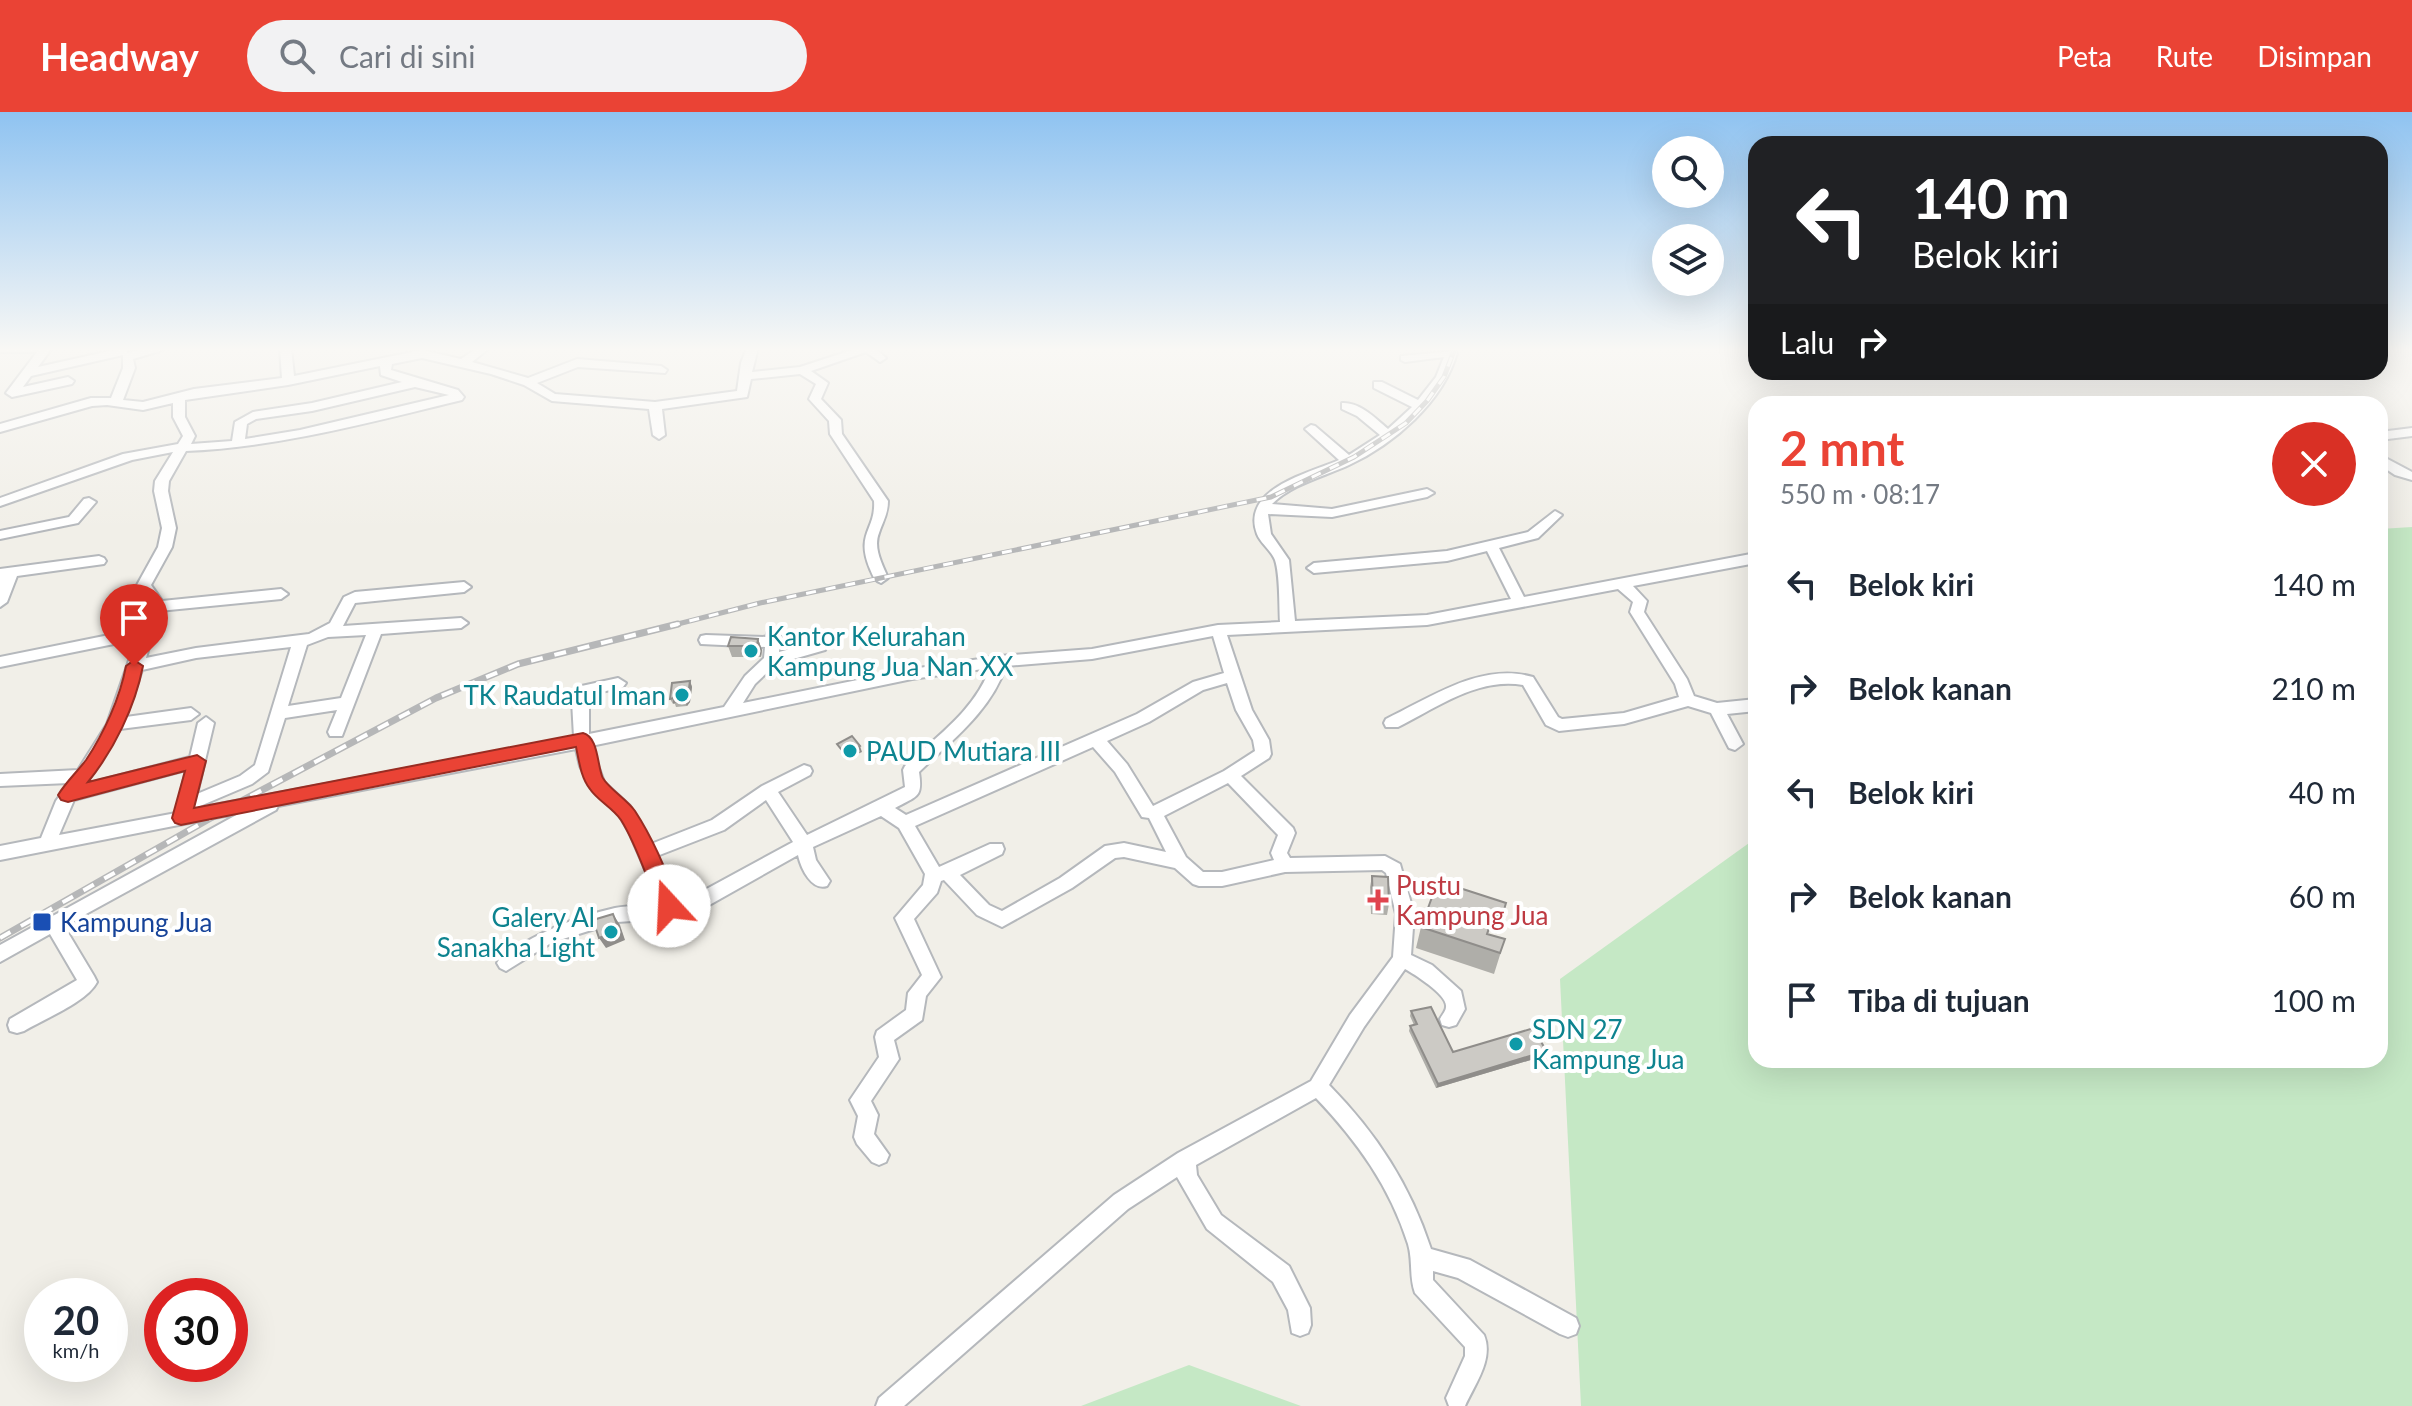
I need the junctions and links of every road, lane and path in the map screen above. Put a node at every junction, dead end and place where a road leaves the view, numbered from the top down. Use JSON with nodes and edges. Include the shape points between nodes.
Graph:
{"nodes":[{"id":1,"x":69,"y":408,"type":"edge"},
{"id":2,"x":179,"y":408,"type":"edge"},
{"id":3,"x":303,"y":408,"type":"edge"},
{"id":4,"x":409,"y":408,"type":"edge"},
{"id":5,"x":655,"y":408,"type":"edge"},
{"id":6,"x":824,"y":408,"type":"edge"},
{"id":7,"x":1351,"y":408,"type":"edge"},
{"id":8,"x":1417,"y":408,"type":"edge"},
{"id":9,"x":0,"y":428,"type":"edge"},
{"id":10,"x":1311,"y":429,"type":"dead end"},
{"id":11,"x":2412,"y":432,"type":"edge"},
{"id":12,"x":659,"y":435,"type":"dead end"},
{"id":13,"x":1388,"y":435,"type":"junction"},
{"id":14,"x":2388,"y":435,"type":"edge"},
{"id":15,"x":238,"y":443,"type":"junction"},
{"id":16,"x":184,"y":446,"type":"junction"},
{"id":17,"x":1348,"y":461,"type":"junction"},
{"id":18,"x":2388,"y":464,"type":"edge"},
{"id":19,"x":2412,"y":476,"type":"edge"},
{"id":20,"x":1427,"y":493,"type":"dead end"},
{"id":21,"x":0,"y":502,"type":"edge"},
{"id":22,"x":89,"y":502,"type":"dead end"},
{"id":23,"x":1265,"y":510,"type":"junction"},
{"id":24,"x":1555,"y":515,"type":"dead end"},
{"id":25,"x":0,"y":535,"type":"edge"},
{"id":26,"x":1491,"y":545,"type":"junction"},
{"id":27,"x":1748,"y":560,"type":"edge"},
{"id":28,"x":99,"y":561,"type":"dead end"},
{"id":29,"x":1314,"y":568,"type":"dead end"},
{"id":30,"x":6,"y":574,"type":"edge"},
{"id":31,"x":881,"y":578,"type":"dead end"},
{"id":32,"x":1622,"y":584,"type":"junction"},
{"id":33,"x":464,"y":587,"type":"dead end"},
{"id":34,"x":281,"y":594,"type":"dead end"},
{"id":35,"x":0,"y":602,"type":"edge"},
{"id":36,"x":1520,"y":602,"type":"junction"},
{"id":37,"x":154,"y":607,"type":"junction"},
{"id":38,"x":461,"y":623,"type":"dead end"},
{"id":39,"x":1288,"y":626,"type":"junction"},
{"id":40,"x":375,"y":629,"type":"junction"},
{"id":41,"x":1218,"y":630,"type":"junction"},
{"id":42,"x":329,"y":632,"type":"junction"},
{"id":43,"x":143,"y":637,"type":"junction"},
{"id":44,"x":706,"y":640,"type":"dead end"},
{"id":45,"x":300,"y":642,"type":"junction"},
{"id":46,"x":820,"y":646,"type":"dead end"},
{"id":47,"x":771,"y":660,"type":"junction"},
{"id":48,"x":1000,"y":661,"type":"junction"},
{"id":49,"x":0,"y":662,"type":"edge"},
{"id":50,"x":134,"y":666,"type":"junction"},
{"id":51,"x":1231,"y":676,"type":"junction"},
{"id":52,"x":618,"y":683,"type":"dead end"},
{"id":53,"x":1687,"y":700,"type":"junction"},
{"id":54,"x":347,"y":703,"type":"junction"},
{"id":55,"x":1748,"y":706,"type":"edge"},
{"id":56,"x":1717,"y":709,"type":"junction"},
{"id":57,"x":729,"y":712,"type":"junction"},
{"id":58,"x":278,"y":713,"type":"junction"},
{"id":59,"x":191,"y":714,"type":"dead end"},
{"id":60,"x":206,"y":723,"type":"dead end"},
{"id":61,"x":1392,"y":723,"type":"dead end"},
{"id":62,"x":115,"y":724,"type":"junction"},
{"id":63,"x":336,"y":732,"type":"dead end"},
{"id":64,"x":1095,"y":738,"type":"junction"},
{"id":65,"x":583,"y":739,"type":"junction"},
{"id":66,"x":1735,"y":744,"type":"dead end"},
{"id":67,"x":197,"y":761,"type":"junction"},
{"id":68,"x":804,"y":771,"type":"dead end"},
{"id":69,"x":1230,"y":775,"type":"junction"},
{"id":70,"x":82,"y":776,"type":"junction"},
{"id":71,"x":0,"y":780,"type":"edge"},
{"id":72,"x":768,"y":790,"type":"junction"},
{"id":73,"x":68,"y":795,"type":"junction"},
{"id":74,"x":286,"y":797,"type":"junction"},
{"id":75,"x":882,"y":808,"type":"junction"},
{"id":76,"x":184,"y":811,"type":"junction"},
{"id":77,"x":1158,"y":812,"type":"junction"},
{"id":78,"x":905,"y":823,"type":"junction"},
{"id":79,"x":47,"y":844,"type":"junction"},
{"id":80,"x":804,"y":844,"type":"junction"},
{"id":81,"x":996,"y":849,"type":"dead end"},
{"id":82,"x":648,"y":852,"type":"junction"},
{"id":83,"x":0,"y":853,"type":"edge"},
{"id":84,"x":1180,"y":862,"type":"junction"},
{"id":85,"x":1285,"y":865,"type":"junction"},
{"id":86,"x":941,"y":874,"type":"junction"},
{"id":87,"x":821,"y":881,"type":"dead end"},
{"id":88,"x":669,"y":906,"type":"junction"},
{"id":89,"x":53,"y":923,"type":"junction"},
{"id":90,"x":0,"y":954,"type":"edge"},
{"id":91,"x":1402,"y":959,"type":"junction"},
{"id":92,"x":506,"y":963,"type":"dead end"},
{"id":93,"x":1449,"y":1019,"type":"dead end"},
{"id":94,"x":17,"y":1025,"type":"dead end"},
{"id":95,"x":1318,"y":1087,"type":"junction"},
{"id":96,"x":879,"y":1155,"type":"dead end"},
{"id":97,"x":1185,"y":1160,"type":"junction"},
{"id":98,"x":1424,"y":1258,"type":"junction"},
{"id":99,"x":1300,"y":1325,"type":"dead end"},
{"id":100,"x":1568,"y":1326,"type":"dead end"},
{"id":101,"x":1457,"y":1398,"type":"dead end"},
{"id":102,"x":887,"y":1406,"type":"edge"}],
"edges":[{"from":1,"to":9,"type":"street"},
{"from":2,"to":16,"type":"street","via":[[189,431]]},
{"from":3,"to":15,"type":"street","via":[[247,417]]},
{"from":4,"to":15,"type":"street"},
{"from":5,"to":12,"type":"street"},
{"from":6,"to":31,"type":"street","via":[[881,501],[870,540]]},
{"from":7,"to":13,"type":"street"},
{"from":8,"to":13,"type":"street"},
{"from":10,"to":17,"type":"street"},
{"from":11,"to":14,"type":"street"},
{"from":13,"to":17,"type":"street"},
{"from":15,"to":16,"type":"street"},
{"from":16,"to":21,"type":"street","via":[[130,457]]},
{"from":16,"to":37,"type":"street","via":[[161,487],[169,528],[144,585]]},
{"from":17,"to":23,"type":"street","via":[[1278,491]]},
{"from":18,"to":19,"type":"street"},
{"from":20,"to":23,"type":"street","via":[[1332,513]]},
{"from":22,"to":25,"type":"street","via":[[73,520]]},
{"from":23,"to":39,"type":"street","via":[[1260,520],[1264,534],[1282,560]]},
{"from":24,"to":26,"type":"street","via":[[1533,535]]},
{"from":26,"to":29,"type":"street","via":[[1415,561]]},
{"from":26,"to":36,"type":"street"},
{"from":27,"to":32,"type":"street"},
{"from":28,"to":30,"type":"street"},
{"from":30,"to":35,"type":"street"},
{"from":32,"to":36,"type":"street"},
{"from":32,"to":53,"type":"street","via":[[1640,601],[1637,612],[1682,683]]},
{"from":33,"to":42,"type":"street","via":[[355,597]]},
{"from":34,"to":37,"type":"street"},
{"from":36,"to":39,"type":"street","via":[[1394,623]]},
{"from":37,"to":43,"type":"street"},
{"from":38,"to":40,"type":"street"},
{"from":39,"to":41,"type":"street"},
{"from":40,"to":42,"type":"street"},
{"from":40,"to":54,"type":"street"},
{"from":41,"to":48,"type":"street","via":[[1092,654]]},
{"from":41,"to":51,"type":"street"},
{"from":42,"to":45,"type":"street"},
{"from":43,"to":49,"type":"street"},
{"from":43,"to":50,"type":"street"},
{"from":44,"to":47,"type":"street","via":[[774,637]]},
{"from":45,"to":50,"type":"street"},
{"from":45,"to":58,"type":"street"},
{"from":46,"to":47,"type":"street"},
{"from":47,"to":57,"type":"street"},
{"from":48,"to":57,"type":"street"},
{"from":48,"to":75,"type":"street","via":[[971,717],[911,770],[914,790]]},
{"from":50,"to":62,"type":"street"},
{"from":51,"to":64,"type":"street","via":[[1198,686]]},
{"from":51,"to":69,"type":"street","via":[[1264,748],[1263,754]]},
{"from":52,"to":65,"type":"street","via":[[582,691],[578,719]]},
{"from":53,"to":56,"type":"street"},
{"from":53,"to":61,"type":"street","via":[[1622,717],[1559,725],[1528,681],[1505,678],[1452,692]]},
{"from":54,"to":58,"type":"street"},
{"from":54,"to":63,"type":"street"},
{"from":55,"to":56,"type":"street"},
{"from":56,"to":66,"type":"street"},
{"from":57,"to":65,"type":"street"},
{"from":58,"to":76,"type":"street","via":[[266,761],[255,774]]},
{"from":59,"to":62,"type":"street"},
{"from":60,"to":67,"type":"street"},
{"from":62,"to":70,"type":"street"},
{"from":64,"to":77,"type":"street","via":[[1148,812]]},
{"from":64,"to":78,"type":"street"},
{"from":65,"to":74,"type":"street"},
{"from":65,"to":82,"type":"street","via":[[597,786],[620,804]]},
{"from":67,"to":73,"type":"street"},
{"from":67,"to":76,"type":"street"},
{"from":68,"to":72,"type":"street"},
{"from":69,"to":77,"type":"street"},
{"from":69,"to":85,"type":"street","via":[[1287,833],[1279,853]]},
{"from":70,"to":71,"type":"street"},
{"from":70,"to":73,"type":"street"},
{"from":72,"to":80,"type":"street"},
{"from":72,"to":82,"type":"street","via":[[718,825]]},
{"from":73,"to":79,"type":"street"},
{"from":74,"to":76,"type":"street"},
{"from":74,"to":89,"type":"street"},
{"from":75,"to":78,"type":"street"},
{"from":75,"to":80,"type":"street"},
{"from":76,"to":79,"type":"street"},
{"from":77,"to":84,"type":"street"},
{"from":78,"to":86,"type":"street"},
{"from":79,"to":83,"type":"street"},
{"from":80,"to":87,"type":"street"},
{"from":80,"to":88,"type":"street","via":[[682,912],[674,914]]},
{"from":81,"to":86,"type":"street"},
{"from":82,"to":88,"type":"street"},
{"from":84,"to":85,"type":"street","via":[[1194,876],[1209,880]]},
{"from":84,"to":86,"type":"street","via":[[1111,851],[1002,920]]},
{"from":85,"to":91,"type":"street","via":[[1390,865],[1405,914]]},
{"from":86,"to":96,"type":"street","via":[[904,918],[932,977],[917,993],[915,1014],[884,1037],[889,1059],[860,1100],[868,1115],[864,1137]]},
{"from":88,"to":92,"type":"street","via":[[563,931]]},
{"from":89,"to":90,"type":"street"},
{"from":89,"to":94,"type":"street","via":[[88,982]]},
{"from":91,"to":93,"type":"street","via":[[1426,971],[1454,997],[1456,1009]]},
{"from":91,"to":95,"type":"street"},
{"from":95,"to":97,"type":"street"},
{"from":95,"to":98,"type":"street","via":[[1376,1150]]},
{"from":97,"to":99,"type":"street","via":[[1187,1178],[1214,1222],[1281,1274],[1299,1308]]},
{"from":97,"to":102,"type":"street","via":[[1111,1210]]},
{"from":98,"to":100,"type":"street","via":[[1462,1268]]},
{"from":98,"to":101,"type":"street","via":[[1427,1292],[1476,1343],[1476,1357]]}]}
